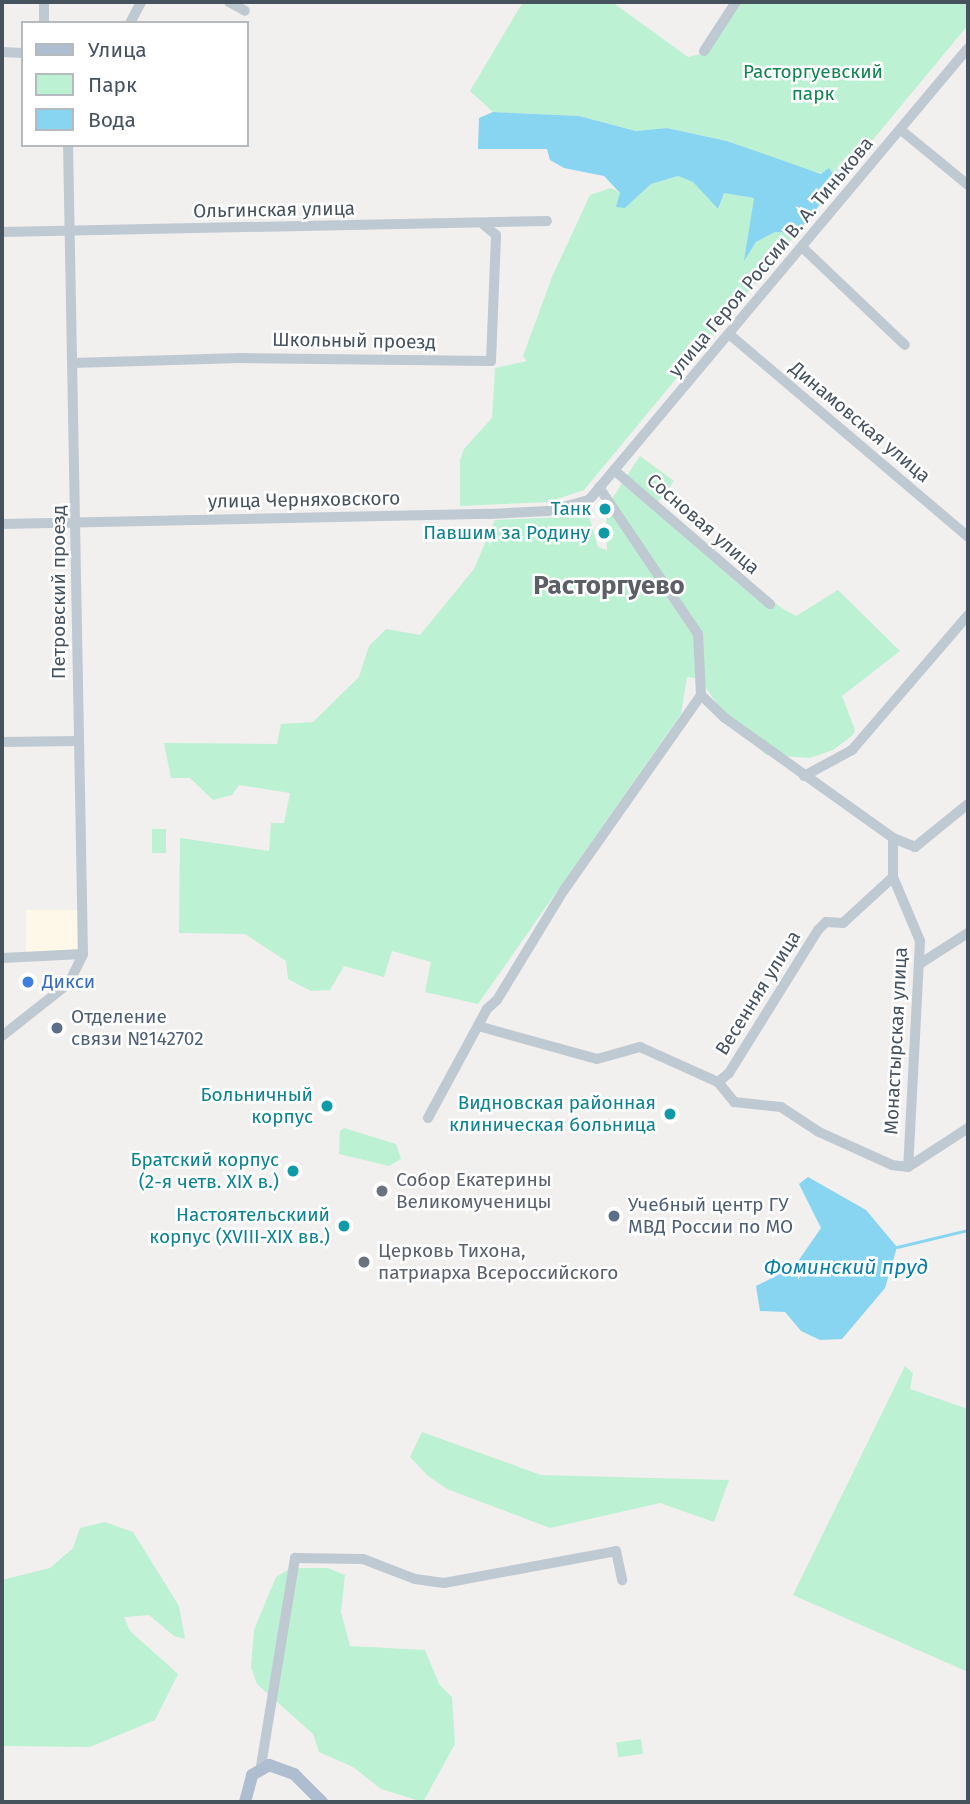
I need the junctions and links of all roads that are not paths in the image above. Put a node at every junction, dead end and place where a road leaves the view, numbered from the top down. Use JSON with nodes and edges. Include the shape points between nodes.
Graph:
{"nodes":[{"id":1,"x":44,"y":2,"type":"edge"},
{"id":2,"x":141,"y":2,"type":"edge"},
{"id":3,"x":229,"y":2,"type":"edge"},
{"id":4,"x":736,"y":2,"type":"edge"},
{"id":5,"x":245,"y":11,"type":"dead end"},
{"id":6,"x":44,"y":21,"type":"edge"},
{"id":7,"x":131,"y":21,"type":"edge"},
{"id":8,"x":968,"y":48,"type":"edge"},
{"id":9,"x":704,"y":51,"type":"dead end"},
{"id":10,"x":2,"y":52,"type":"edge"},
{"id":11,"x":21,"y":53,"type":"edge"},
{"id":12,"x":901,"y":130,"type":"junction"},
{"id":13,"x":68,"y":147,"type":"edge"},
{"id":14,"x":968,"y":185,"type":"edge"},
{"id":15,"x":547,"y":221,"type":"dead end"},
{"id":16,"x":484,"y":225,"type":"junction"},
{"id":17,"x":71,"y":230,"type":"junction"},
{"id":18,"x":2,"y":232,"type":"edge"},
{"id":19,"x":802,"y":247,"type":"junction"},
{"id":20,"x":729,"y":334,"type":"junction"},
{"id":21,"x":905,"y":345,"type":"dead end"},
{"id":22,"x":73,"y":363,"type":"junction"},
{"id":23,"x":614,"y":471,"type":"junction"},
{"id":24,"x":599,"y":487,"type":"junction"},
{"id":25,"x":76,"y":523,"type":"junction"},
{"id":26,"x":2,"y":524,"type":"edge"},
{"id":27,"x":968,"y":537,"type":"edge"},
{"id":28,"x":770,"y":604,"type":"dead end"},
{"id":29,"x":968,"y":615,"type":"edge"},
{"id":30,"x":701,"y":695,"type":"junction"},
{"id":31,"x":76,"y":741,"type":"junction"},
{"id":32,"x":2,"y":742,"type":"edge"},
{"id":33,"x":803,"y":776,"type":"junction"},
{"id":34,"x":968,"y":804,"type":"edge"},
{"id":35,"x":893,"y":838,"type":"junction"},
{"id":36,"x":893,"y":877,"type":"junction"},
{"id":37,"x":968,"y":933,"type":"edge"},
{"id":38,"x":83,"y":954,"type":"junction"},
{"id":39,"x":2,"y":958,"type":"edge"},
{"id":40,"x":921,"y":963,"type":"junction"},
{"id":41,"x":478,"y":1026,"type":"junction"},
{"id":42,"x":2,"y":1036,"type":"edge"},
{"id":43,"x":718,"y":1082,"type":"junction"},
{"id":44,"x":428,"y":1118,"type":"dead end"},
{"id":45,"x":968,"y":1128,"type":"edge"},
{"id":46,"x":908,"y":1167,"type":"junction"},
{"id":47,"x":622,"y":1580,"type":"dead end"},
{"id":48,"x":261,"y":1766,"type":"junction"},
{"id":49,"x":245,"y":1802,"type":"edge"},
{"id":50,"x":322,"y":1802,"type":"edge"}],
"edges":[{"from":1,"to":6,"type":"street"},
{"from":2,"to":7,"type":"street"},
{"from":3,"to":5,"type":"street"},
{"from":4,"to":9,"type":"street"},
{"from":8,"to":12,"type":"street","name":"улица Героя России В. А. Тинькова"},
{"from":10,"to":11,"type":"street"},
{"from":12,"to":14,"type":"street"},
{"from":12,"to":19,"type":"street","name":"улица Героя России В. А. Тинькова"},
{"from":13,"to":17,"type":"street","name":"Петровский проезд"},
{"from":15,"to":16,"type":"street","name":"Ольгинская улица"},
{"from":16,"to":17,"type":"street","name":"Ольгинская улица"},
{"from":16,"to":22,"type":"street","name":"Школьный проезд","via":[[496,234],[491,360],[242,358]]},
{"from":17,"to":18,"type":"street","name":"Ольгинская улица"},
{"from":17,"to":22,"type":"street","name":"Петровский проезд"},
{"from":19,"to":20,"type":"street","name":"улица Героя России В. А. Тинькова"},
{"from":19,"to":21,"type":"street"},
{"from":20,"to":23,"type":"street","name":"улица Героя России В. А. Тинькова"},
{"from":20,"to":27,"type":"street","name":"Динамовская улица"},
{"from":22,"to":25,"type":"street","name":"Петровский проезд"},
{"from":23,"to":24,"type":"street","name":"улица Героя России В. А. Тинькова"},
{"from":23,"to":28,"type":"street","name":"Сосновая улица"},
{"from":24,"to":25,"type":"street","name":"улица Черняховского","via":[[589,500],[548,511]]},
{"from":24,"to":30,"type":"street","via":[[698,634]]},
{"from":25,"to":26,"type":"street","name":"улица Черняховского"},
{"from":25,"to":31,"type":"street","name":"Петровский проезд"},
{"from":29,"to":33,"type":"street","via":[[852,750]]},
{"from":30,"to":33,"type":"street"},
{"from":30,"to":41,"type":"street","via":[[565,890]]},
{"from":31,"to":32,"type":"street"},
{"from":31,"to":38,"type":"street","name":"Петровский проезд"},
{"from":33,"to":35,"type":"street"},
{"from":34,"to":35,"type":"street","via":[[915,847]]},
{"from":35,"to":36,"type":"street","name":"Монастырская улица"},
{"from":36,"to":40,"type":"street","name":"Монастырская улица","via":[[920,941]]},
{"from":36,"to":43,"type":"street","name":"Весенняя улица","via":[[843,923],[826,922],[818,930],[729,1073]]},
{"from":37,"to":40,"type":"street"},
{"from":38,"to":39,"type":"street"},
{"from":38,"to":42,"type":"street","via":[[69,982]]},
{"from":40,"to":46,"type":"street","name":"Монастырская улица"},
{"from":41,"to":43,"type":"street","via":[[597,1059],[640,1047]]},
{"from":41,"to":44,"type":"street"},
{"from":43,"to":46,"type":"street","via":[[734,1102],[781,1107],[819,1132],[892,1165]]},
{"from":45,"to":46,"type":"street"},
{"from":47,"to":48,"type":"street","via":[[616,1551],[444,1583],[363,1559],[295,1558]]},
{"from":48,"to":49,"type":"main road","via":[[252,1775]]},
{"from":48,"to":50,"type":"main road","via":[[282,1767],[294,1774]]}]}
